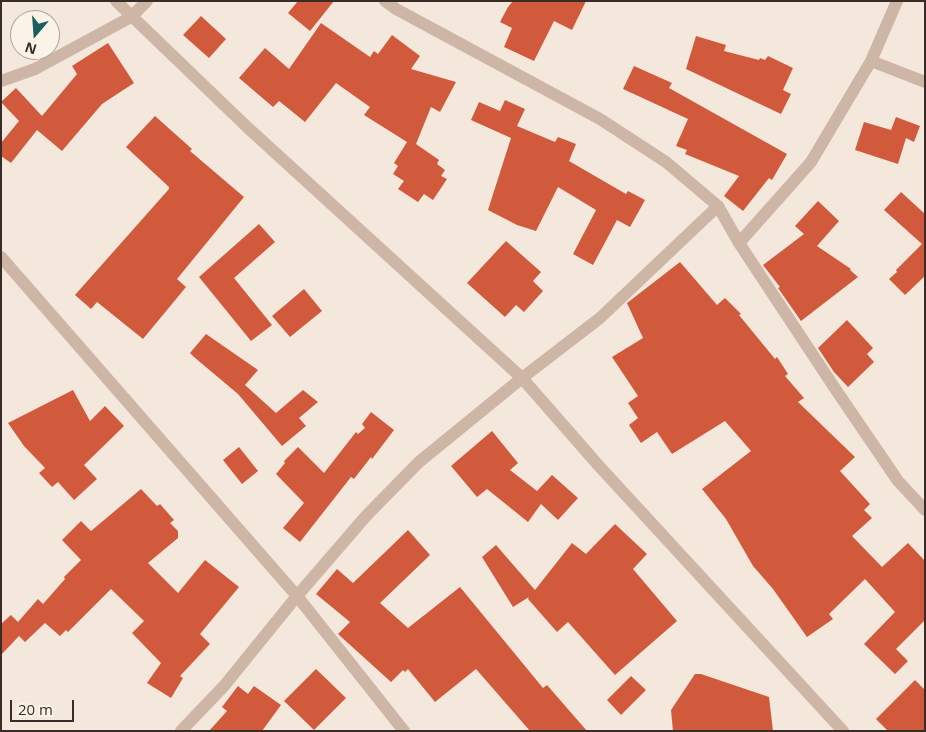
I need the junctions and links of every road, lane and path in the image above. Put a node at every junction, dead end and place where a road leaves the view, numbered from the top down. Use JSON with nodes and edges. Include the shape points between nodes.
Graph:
{"nodes":[{"id":1,"x":116,"y":1,"type":"edge"},
{"id":2,"x":147,"y":1,"type":"edge"},
{"id":3,"x":385,"y":1,"type":"edge"},
{"id":4,"x":897,"y":1,"type":"edge"},
{"id":5,"x":131,"y":17,"type":"junction"},
{"id":6,"x":871,"y":62,"type":"junction"},
{"id":7,"x":1,"y":82,"type":"edge"},
{"id":8,"x":925,"y":82,"type":"edge"},
{"id":9,"x":718,"y":206,"type":"junction"},
{"id":10,"x":739,"y":243,"type":"junction"},
{"id":11,"x":1,"y":257,"type":"edge"},
{"id":12,"x":522,"y":378,"type":"junction"},
{"id":13,"x":925,"y":510,"type":"edge"},
{"id":14,"x":297,"y":596,"type":"junction"},
{"id":15,"x":181,"y":731,"type":"edge"},
{"id":16,"x":404,"y":731,"type":"edge"},
{"id":17,"x":843,"y":731,"type":"edge"}],
"edges":[{"from":1,"to":5,"type":"street"},
{"from":2,"to":5,"type":"street"},
{"from":3,"to":9,"type":"street","via":[[600,119],[666,162]]},
{"from":4,"to":6,"type":"street"},
{"from":5,"to":7,"type":"street","via":[[35,70]]},
{"from":5,"to":12,"type":"street"},
{"from":6,"to":8,"type":"street"},
{"from":6,"to":10,"type":"street","via":[[811,162]]},
{"from":9,"to":10,"type":"street"},
{"from":9,"to":12,"type":"street","via":[[600,318]]},
{"from":10,"to":13,"type":"street","via":[[898,481]]},
{"from":11,"to":14,"type":"street"},
{"from":12,"to":14,"type":"street","via":[[419,462],[366,516]]},
{"from":12,"to":17,"type":"street"},
{"from":14,"to":15,"type":"street","via":[[224,686]]},
{"from":14,"to":16,"type":"street"}]}
